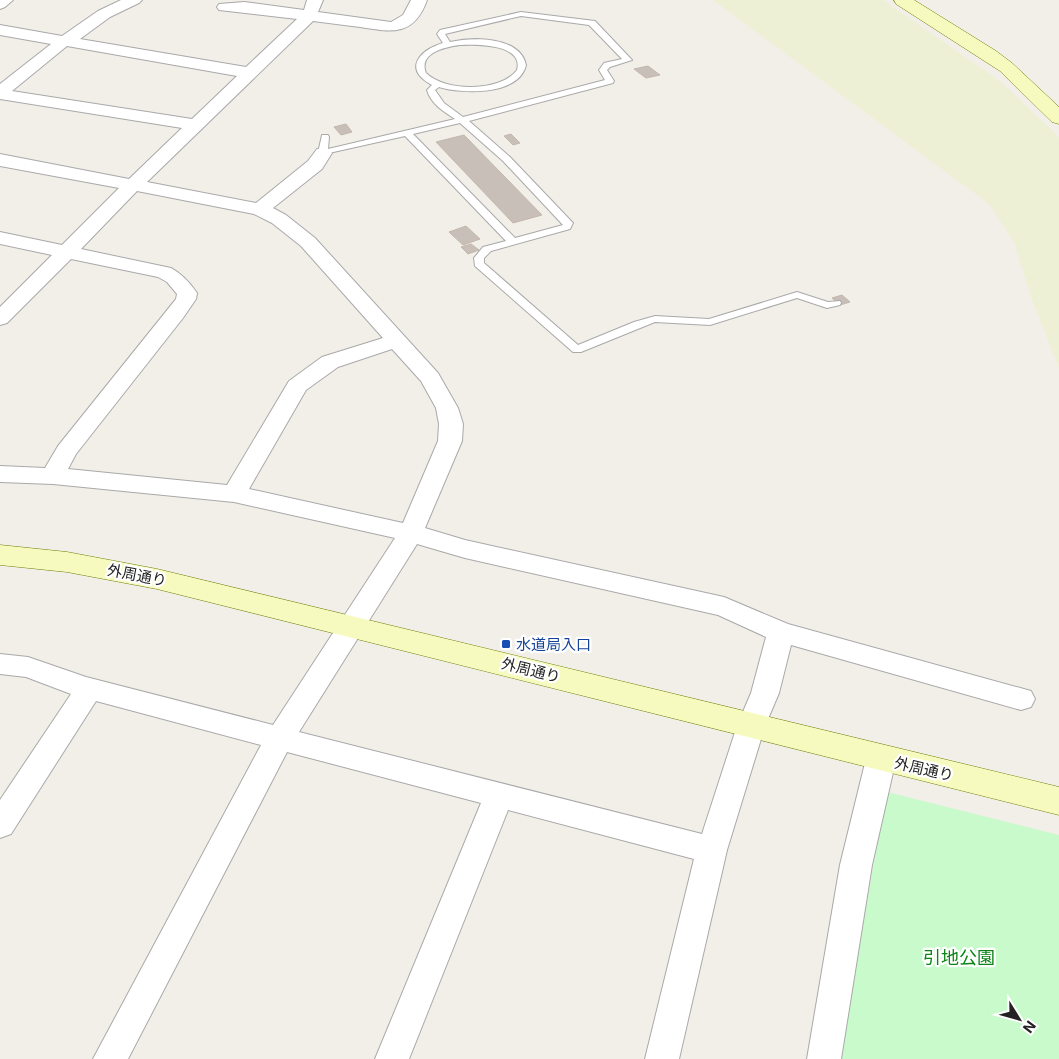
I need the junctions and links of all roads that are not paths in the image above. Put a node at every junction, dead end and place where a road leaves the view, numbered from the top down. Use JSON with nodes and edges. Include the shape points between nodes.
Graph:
{"nodes":[{"id":1,"x":5,"y":0,"type":"edge"},
{"id":2,"x":134,"y":0,"type":"edge"},
{"id":3,"x":315,"y":0,"type":"edge"},
{"id":4,"x":419,"y":0,"type":"edge"},
{"id":5,"x":902,"y":0,"type":"edge"},
{"id":6,"x":0,"y":4,"type":"edge"},
{"id":7,"x":225,"y":7,"type":"dead end"},
{"id":8,"x":308,"y":16,"type":"junction"},
{"id":9,"x":0,"y":30,"type":"edge"},
{"id":10,"x":63,"y":42,"type":"junction"},
{"id":11,"x":448,"y":44,"type":"junction"},
{"id":12,"x":250,"y":73,"type":"junction"},
{"id":13,"x":437,"y":84,"type":"junction"},
{"id":14,"x":0,"y":93,"type":"edge"},
{"id":15,"x":1059,"y":118,"type":"edge"},
{"id":16,"x":462,"y":120,"type":"junction"},
{"id":17,"x":196,"y":125,"type":"junction"},
{"id":18,"x":407,"y":133,"type":"junction"},
{"id":19,"x":324,"y":145,"type":"joint"},
{"id":20,"x":0,"y":160,"type":"edge"},
{"id":21,"x":134,"y":186,"type":"junction"},
{"id":22,"x":260,"y":209,"type":"junction"},
{"id":23,"x":0,"y":238,"type":"edge"},
{"id":24,"x":513,"y":242,"type":"junction"},
{"id":25,"x":68,"y":253,"type":"junction"},
{"id":26,"x":836,"y":303,"type":"dead end"},
{"id":27,"x":0,"y":319,"type":"edge"},
{"id":28,"x":397,"y":342,"type":"junction"},
{"id":29,"x":0,"y":474,"type":"edge"},
{"id":30,"x":53,"y":476,"type":"junction"},
{"id":31,"x":234,"y":494,"type":"junction"},
{"id":32,"x":411,"y":533,"type":"junction"},
{"id":33,"x":0,"y":555,"type":"edge"},
{"id":34,"x":350,"y":626,"type":"junction"},
{"id":35,"x":781,"y":632,"type":"junction"},
{"id":36,"x":0,"y":664,"type":"edge"},
{"id":37,"x":90,"y":688,"type":"junction"},
{"id":38,"x":1021,"y":699,"type":"dead end"},
{"id":39,"x":751,"y":726,"type":"junction"},
{"id":40,"x":279,"y":739,"type":"junction"},
{"id":41,"x":881,"y":759,"type":"junction"},
{"id":42,"x":499,"y":795,"type":"junction"},
{"id":43,"x":1059,"y":801,"type":"edge"},
{"id":44,"x":0,"y":825,"type":"edge"},
{"id":45,"x":712,"y":850,"type":"junction"},
{"id":46,"x":110,"y":1059,"type":"edge"},
{"id":47,"x":392,"y":1059,"type":"edge"},
{"id":48,"x":662,"y":1059,"type":"edge"},
{"id":49,"x":824,"y":1059,"type":"edge"}],
"edges":[{"from":1,"to":6,"type":"street"},
{"from":2,"to":10,"type":"street","via":[[104,14]]},
{"from":3,"to":8,"type":"street"},
{"from":4,"to":8,"type":"street","via":[[417,7],[401,25],[396,26]]},
{"from":5,"to":15,"type":"street","via":[[1006,67]]},
{"from":7,"to":8,"type":"street"},
{"from":8,"to":12,"type":"street"},
{"from":9,"to":10,"type":"street"},
{"from":10,"to":12,"type":"street"},
{"from":10,"to":14,"type":"street"},
{"from":11,"to":13,"type":"lane","via":[[425,55],[420,62],[420,70],[426,78]]},
{"from":11,"to":13,"type":"lane","via":[[497,44],[518,55],[521,70],[514,78],[488,88]]},
{"from":11,"to":16,"type":"lane","via":[[442,32],[530,14],[592,23],[628,60],[607,65],[603,70],[610,81]]},
{"from":12,"to":17,"type":"street"},
{"from":13,"to":16,"type":"lane","via":[[432,90],[433,96]]},
{"from":14,"to":17,"type":"street"},
{"from":16,"to":18,"type":"lane"},
{"from":16,"to":24,"type":"lane","via":[[478,132],[568,223],[567,227]]},
{"from":17,"to":21,"type":"street"},
{"from":18,"to":19,"type":"lane"},
{"from":18,"to":24,"type":"lane"},
{"from":19,"to":22,"type":"street","via":[[315,165]]},
{"from":20,"to":21,"type":"street"},
{"from":21,"to":22,"type":"street"},
{"from":21,"to":25,"type":"street"},
{"from":22,"to":28,"type":"street","via":[[279,219],[308,242]]},
{"from":23,"to":25,"type":"street"},
{"from":24,"to":26,"type":"lane","via":[[487,249],[479,258],[479,264],[577,350],[655,319],[710,322],[797,295],[827,305]]},
{"from":25,"to":27,"type":"street"},
{"from":25,"to":30,"type":"street","via":[[164,272],[187,293],[186,299],[66,451]]},
{"from":28,"to":31,"type":"street","via":[[330,362],[297,386]]},
{"from":28,"to":32,"type":"street","via":[[442,395],[451,424],[450,441]]},
{"from":29,"to":30,"type":"street"},
{"from":30,"to":31,"type":"street"},
{"from":31,"to":32,"type":"street"},
{"from":32,"to":34,"type":"street"},
{"from":32,"to":35,"type":"street","via":[[465,549],[724,607]]},
{"from":33,"to":34,"type":"street","name":"外周通り","via":[[67,562],[157,579]]},
{"from":34,"to":39,"type":"street","name":"外周通り"},
{"from":34,"to":40,"type":"street"},
{"from":35,"to":38,"type":"street"},
{"from":35,"to":39,"type":"street"},
{"from":36,"to":37,"type":"street","via":[[28,667]]},
{"from":37,"to":40,"type":"street"},
{"from":37,"to":44,"type":"street"},
{"from":39,"to":41,"type":"street","name":"外周通り"},
{"from":39,"to":45,"type":"street"},
{"from":40,"to":42,"type":"street"},
{"from":40,"to":46,"type":"street"},
{"from":41,"to":43,"type":"street","name":"外周通り"},
{"from":41,"to":49,"type":"street","via":[[856,865]]},
{"from":42,"to":45,"type":"street"},
{"from":42,"to":47,"type":"street"},
{"from":45,"to":48,"type":"street"}]}
